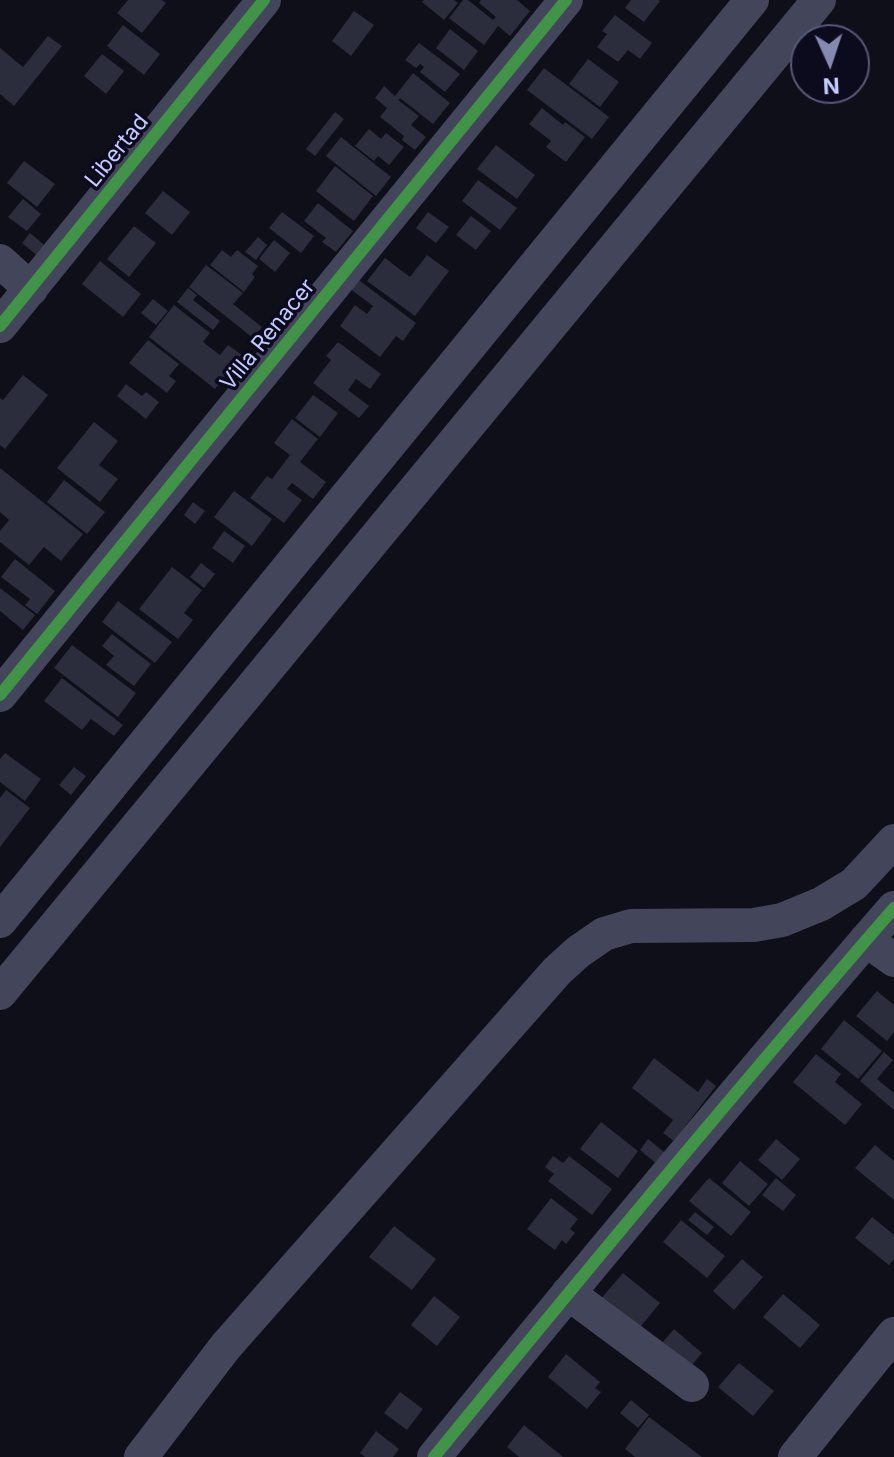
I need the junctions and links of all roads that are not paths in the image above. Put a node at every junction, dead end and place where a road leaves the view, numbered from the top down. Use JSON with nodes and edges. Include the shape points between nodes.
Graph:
{"nodes":[{"id":1,"x":264,"y":0,"type":"edge"},
{"id":2,"x":566,"y":0,"type":"edge"},
{"id":3,"x":752,"y":0,"type":"edge"},
{"id":4,"x":819,"y":0,"type":"edge"},
{"id":5,"x":0,"y":261,"type":"edge"},
{"id":6,"x":31,"y":289,"type":"junction"},
{"id":7,"x":0,"y":326,"type":"edge"},
{"id":8,"x":0,"y":695,"type":"edge"},
{"id":9,"x":894,"y":841,"type":"edge"},
{"id":10,"x":894,"y":908,"type":"edge"},
{"id":11,"x":0,"y":921,"type":"edge"},
{"id":12,"x":866,"y":940,"type":"junction"},
{"id":13,"x":894,"y":960,"type":"edge"},
{"id":14,"x":0,"y":993,"type":"edge"},
{"id":15,"x":568,"y":1293,"type":"junction"},
{"id":16,"x":894,"y":1334,"type":"edge"},
{"id":17,"x":692,"y":1385,"type":"dead end"},
{"id":18,"x":141,"y":1457,"type":"edge"},
{"id":19,"x":434,"y":1457,"type":"edge"},
{"id":20,"x":795,"y":1457,"type":"edge"}],
"edges":[{"from":1,"to":6,"type":"street","name":"Libertad"},
{"from":2,"to":8,"type":"street","name":"Villa Renacer"},
{"from":3,"to":11,"type":"street"},
{"from":4,"to":14,"type":"street"},
{"from":5,"to":6,"type":"street"},
{"from":6,"to":7,"type":"street","name":"Libertad"},
{"from":9,"to":18,"type":"street","via":[[854,884],[782,920],[631,926],[604,934],[578,952],[226,1346]]},
{"from":10,"to":12,"type":"street"},
{"from":12,"to":13,"type":"street"},
{"from":12,"to":15,"type":"street"},
{"from":15,"to":17,"type":"street"},
{"from":15,"to":19,"type":"street"},
{"from":16,"to":20,"type":"street"}]}
